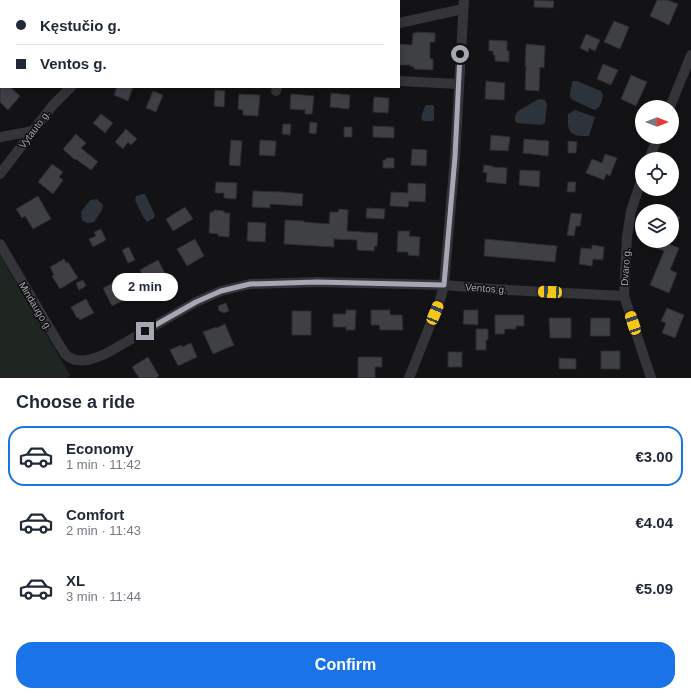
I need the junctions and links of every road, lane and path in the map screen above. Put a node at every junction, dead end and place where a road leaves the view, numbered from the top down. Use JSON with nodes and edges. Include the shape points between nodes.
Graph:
{"nodes":[{"id":1,"x":463,"y":4,"type":"edge"},
{"id":2,"x":400,"y":23,"type":"edge"},
{"id":3,"x":691,"y":55,"type":"edge"},
{"id":4,"x":400,"y":81,"type":"edge"},
{"id":5,"x":459,"y":84,"type":"junction"},
{"id":6,"x":70,"y":88,"type":"edge"},
{"id":7,"x":673,"y":100,"type":"edge"},
{"id":8,"x":33,"y":131,"type":"junction"},
{"id":9,"x":0,"y":137,"type":"edge"},
{"id":10,"x":0,"y":174,"type":"edge"},
{"id":11,"x":636,"y":196,"type":"edge"},
{"id":12,"x":0,"y":244,"type":"edge"},
{"id":13,"x":444,"y":285,"type":"junction"},
{"id":14,"x":624,"y":296,"type":"junction"},
{"id":15,"x":79,"y":361,"type":"joint"},
{"id":16,"x":409,"y":378,"type":"edge"},
{"id":17,"x":651,"y":378,"type":"edge"}],
"edges":[{"from":1,"to":2,"type":"street"},
{"from":1,"to":5,"type":"street"},
{"from":3,"to":7,"type":"street"},
{"from":4,"to":5,"type":"street"},
{"from":5,"to":13,"type":"street"},
{"from":6,"to":8,"type":"street","name":"Vytauto g."},
{"from":8,"to":9,"type":"street"},
{"from":8,"to":10,"type":"street","name":"Vytauto g."},
{"from":11,"to":14,"type":"street","name":"Dvaro g.","via":[[627,237]]},
{"from":12,"to":15,"type":"street","name":"Mindaugo g.","via":[[60,346],[66,354]]},
{"from":13,"to":14,"type":"street","name":"Ventos g."},
{"from":13,"to":15,"type":"street","name":"Ventos g.","via":[[317,282],[250,284],[221,291],[196,302],[107,353]]},
{"from":13,"to":16,"type":"street"},
{"from":14,"to":17,"type":"street","name":"Dvaro g."}]}
